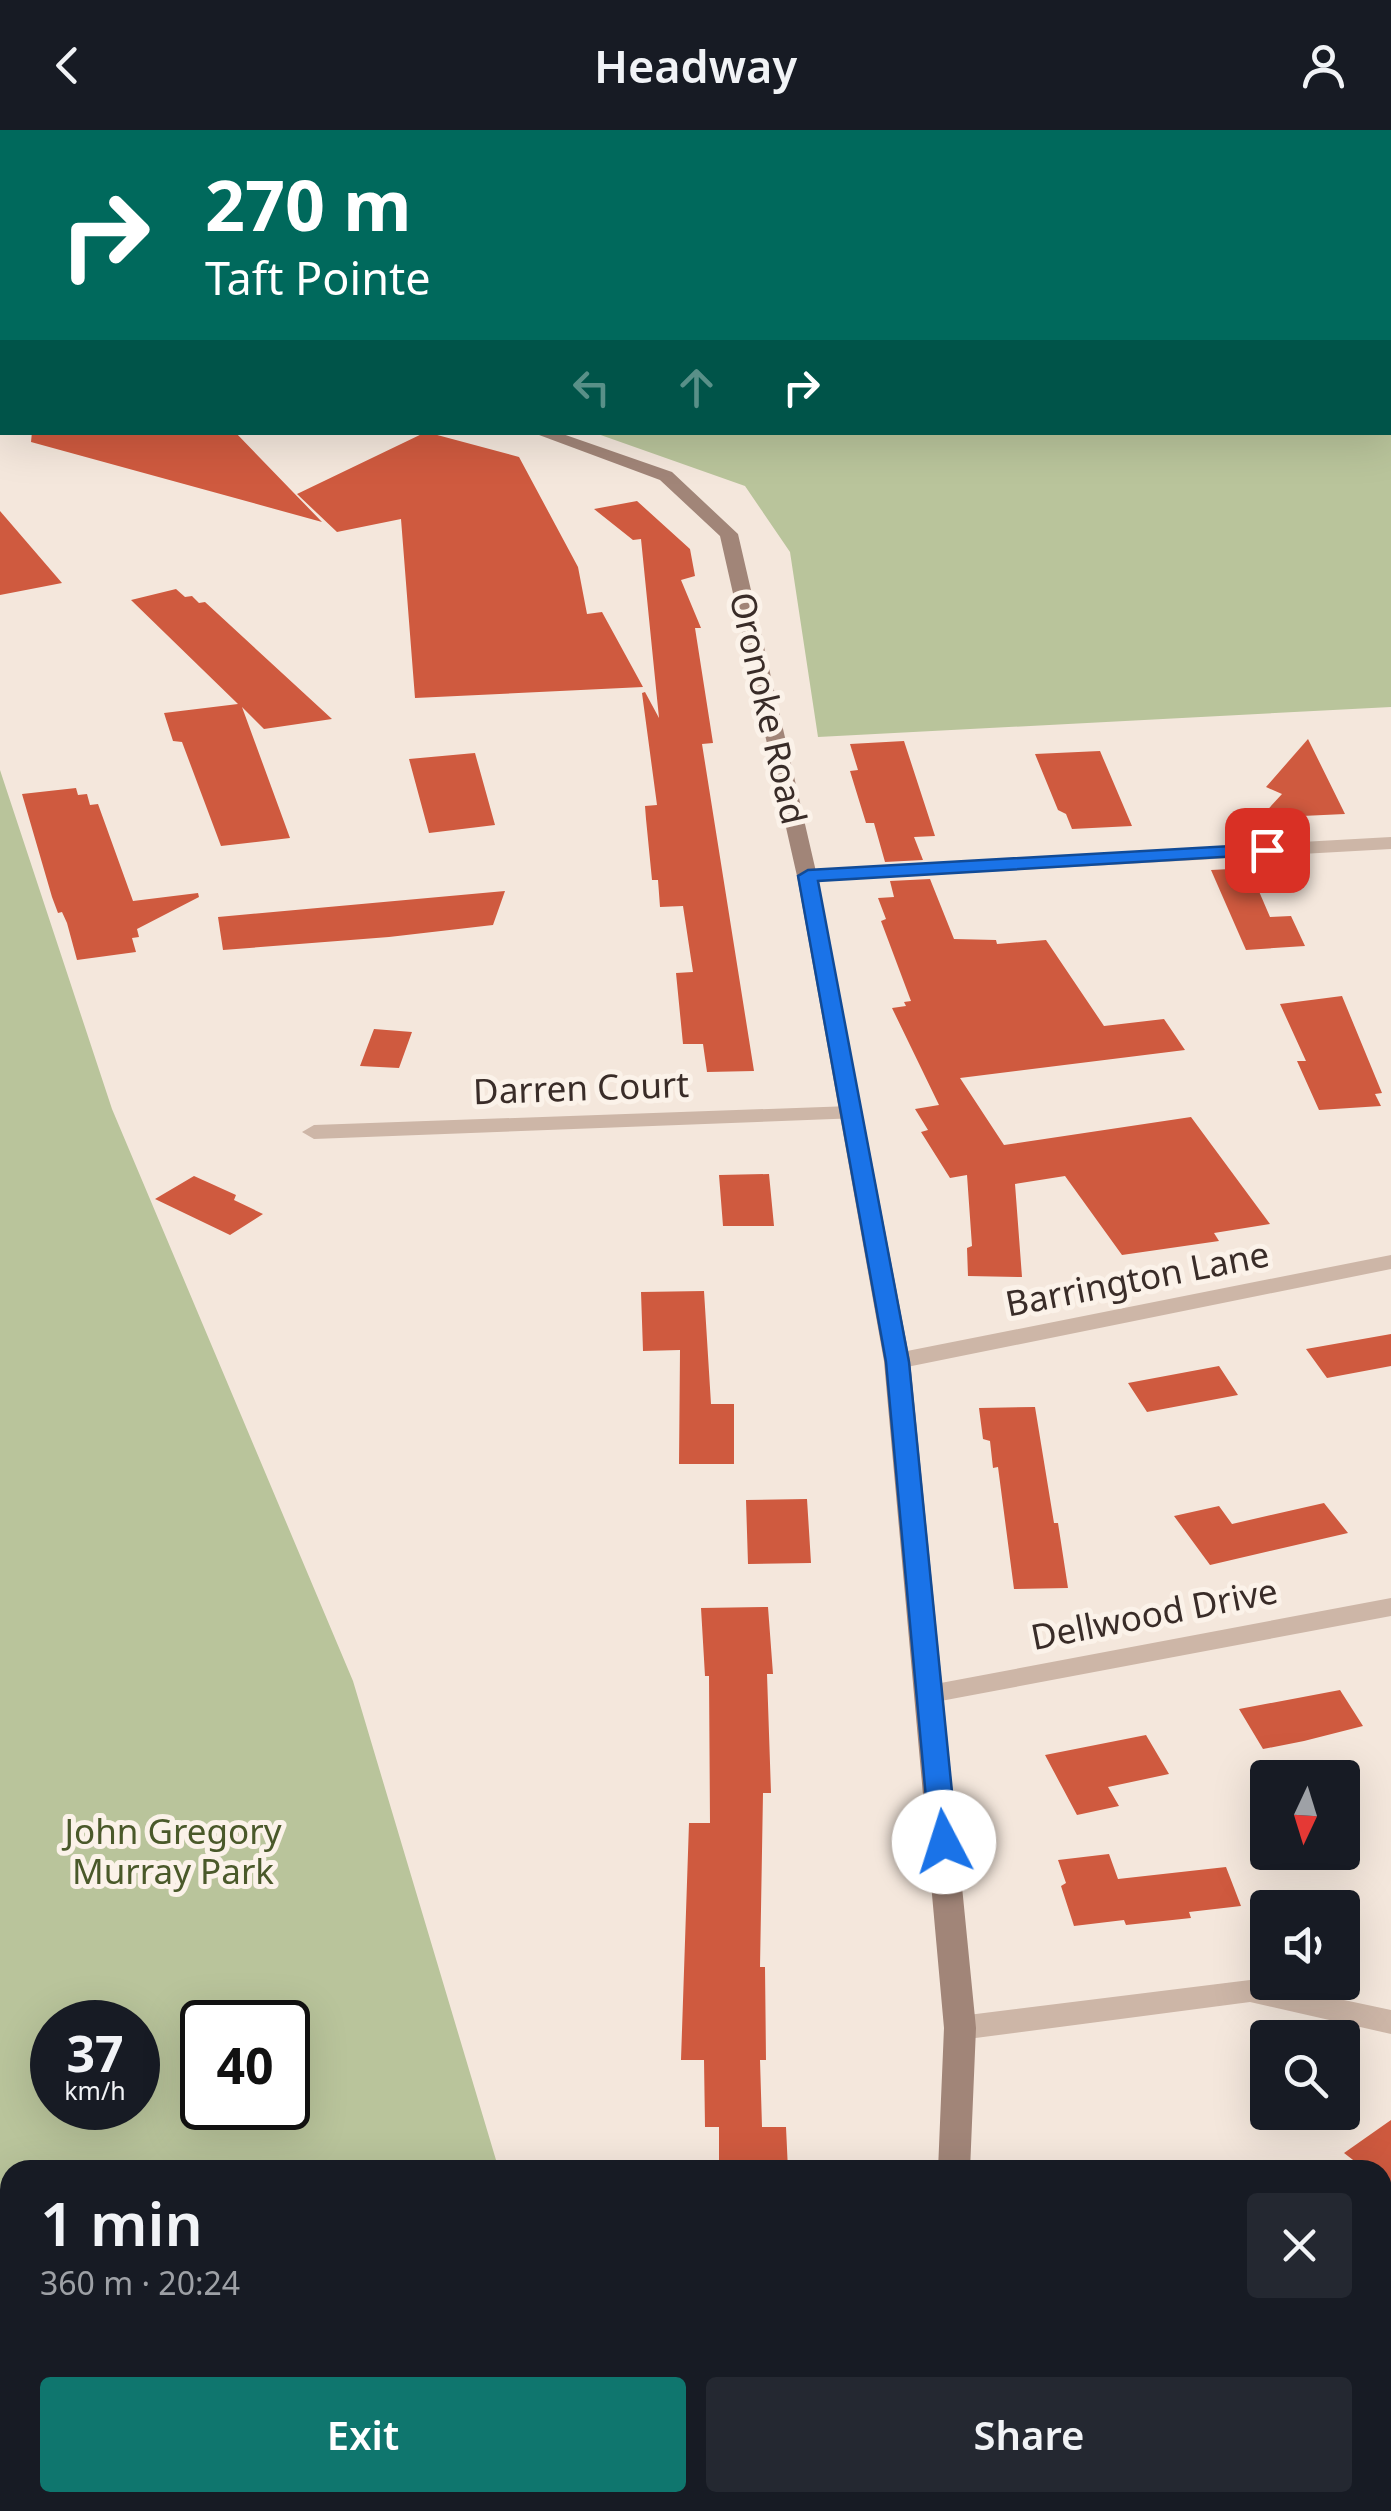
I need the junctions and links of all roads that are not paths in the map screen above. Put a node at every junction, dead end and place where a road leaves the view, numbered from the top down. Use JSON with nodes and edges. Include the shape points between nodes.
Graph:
{"nodes":[{"id":1,"x":548,"y":435,"type":"edge"},
{"id":2,"x":1391,"y":843,"type":"edge"},
{"id":3,"x":808,"y":876,"type":"junction"},
{"id":4,"x":851,"y":1112,"type":"junction"},
{"id":5,"x":314,"y":1132,"type":"dead end"},
{"id":6,"x":1391,"y":1262,"type":"edge"},
{"id":7,"x":898,"y":1362,"type":"junction"},
{"id":8,"x":1391,"y":1606,"type":"edge"},
{"id":9,"x":930,"y":1694,"type":"junction"},
{"id":10,"x":1391,"y":2022,"type":"edge"},
{"id":11,"x":960,"y":2028,"type":"junction"},
{"id":12,"x":954,"y":2160,"type":"edge"}],
"edges":[{"from":1,"to":3,"type":"street","name":"Oronoke Road","via":[[666,476],[729,534]]},
{"from":2,"to":3,"type":"street"},
{"from":3,"to":4,"type":"street","name":"Oronoke Road"},
{"from":4,"to":5,"type":"street","name":"Darren Court"},
{"from":4,"to":7,"type":"street","name":"Oronoke Road"},
{"from":6,"to":7,"type":"street","name":"Barrington Lane"},
{"from":7,"to":9,"type":"street","name":"Oronoke Road"},
{"from":8,"to":9,"type":"street","name":"Dellwood Drive"},
{"from":9,"to":11,"type":"street","name":"Oronoke Road"},
{"from":10,"to":11,"type":"street","via":[[1250,1992]]},
{"from":11,"to":12,"type":"street","name":"Oronoke Road"}]}
